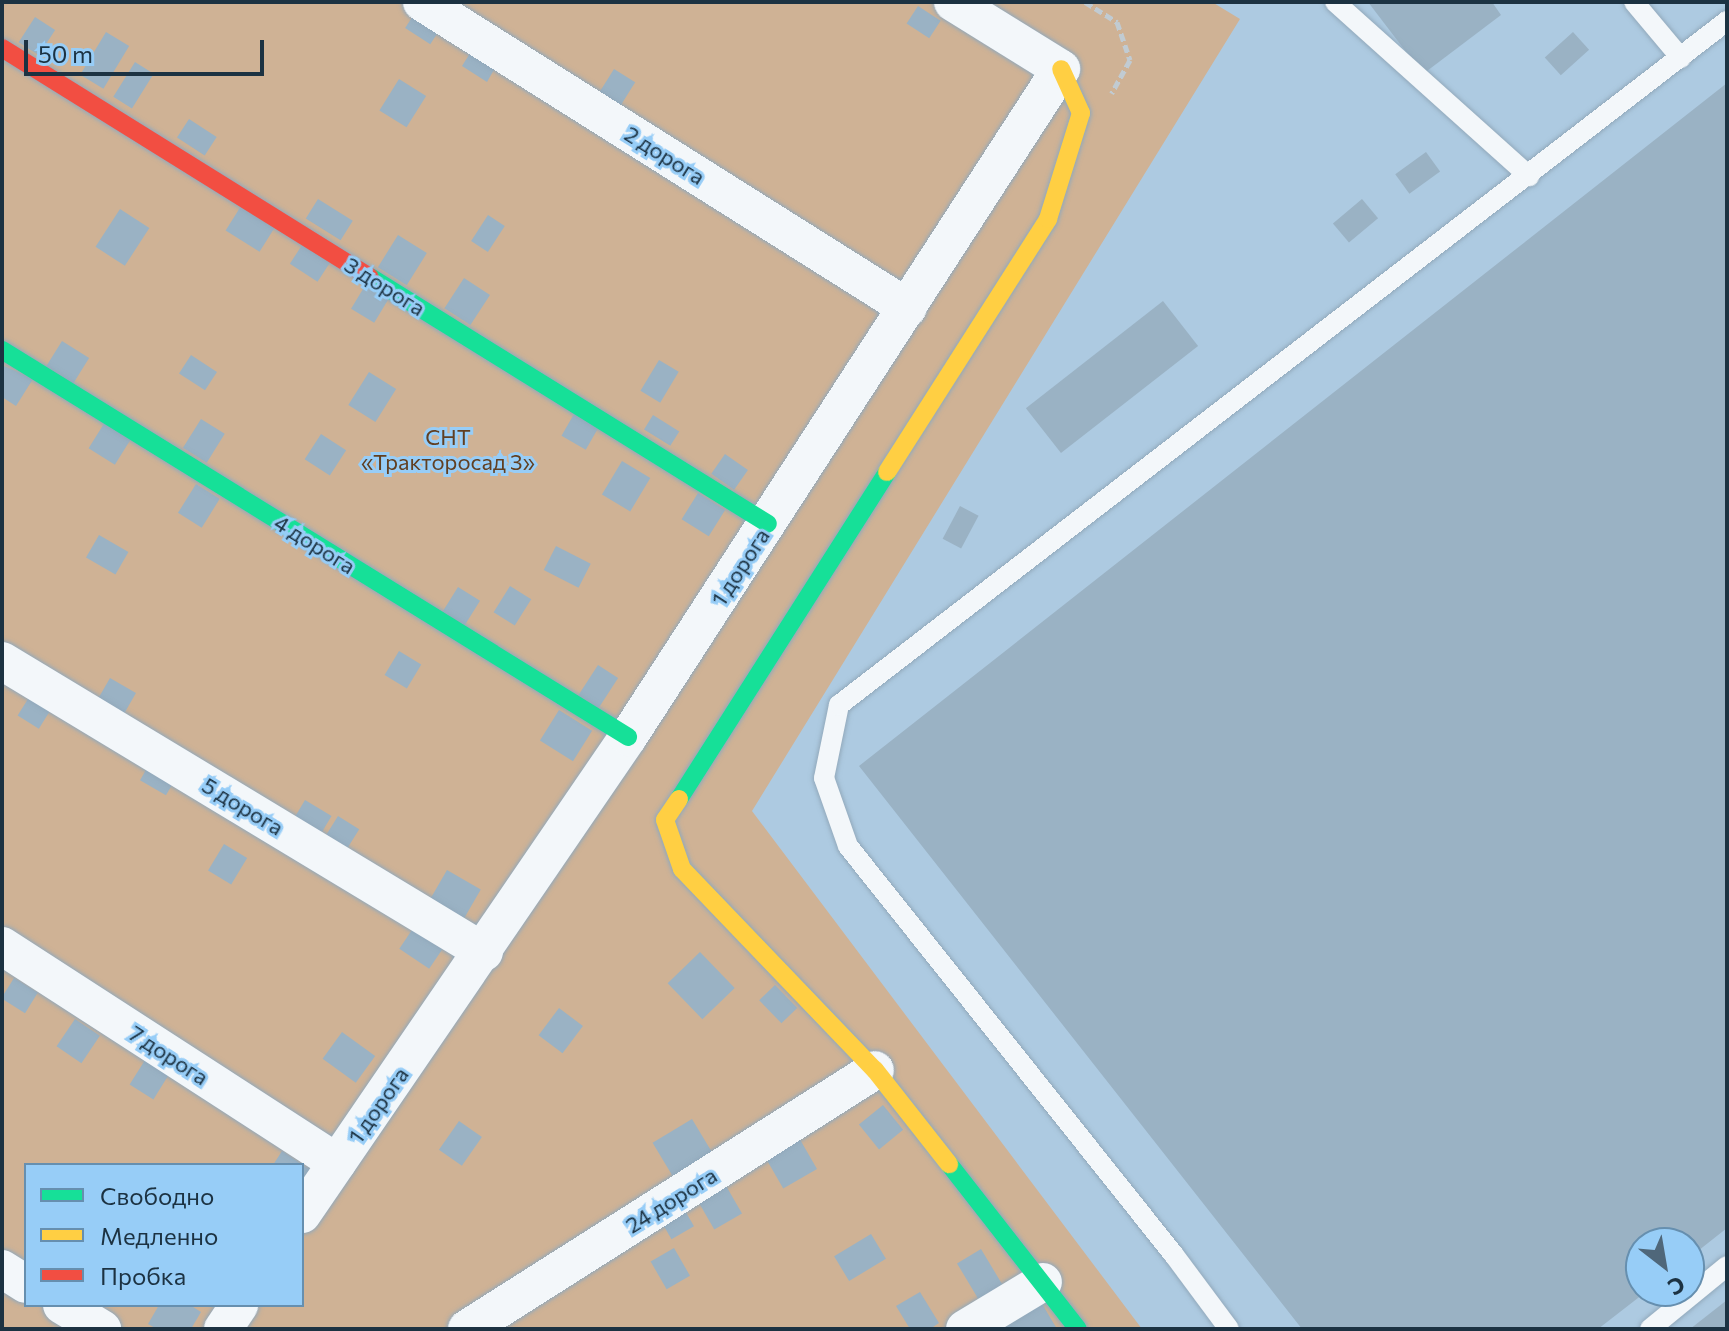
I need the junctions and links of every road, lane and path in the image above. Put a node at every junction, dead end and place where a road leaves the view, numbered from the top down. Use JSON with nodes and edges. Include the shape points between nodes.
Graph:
{"nodes":[{"id":1,"x":422,"y":2,"type":"edge"},
{"id":2,"x":953,"y":2,"type":"edge"},
{"id":3,"x":1335,"y":2,"type":"edge"},
{"id":4,"x":1634,"y":2,"type":"edge"},
{"id":5,"x":1727,"y":21,"type":"edge"},
{"id":6,"x":2,"y":48,"type":"edge"},
{"id":7,"x":1681,"y":58,"type":"junction"},
{"id":8,"x":1061,"y":69,"type":"junction"},
{"id":9,"x":1529,"y":176,"type":"junction"},
{"id":10,"x":908,"y":308,"type":"junction"},
{"id":11,"x":2,"y":350,"type":"edge"},
{"id":12,"x":768,"y":524,"type":"junction"},
{"id":13,"x":2,"y":661,"type":"edge"},
{"id":14,"x":628,"y":737,"type":"junction"},
{"id":15,"x":2,"y":946,"type":"edge"},
{"id":16,"x":484,"y":952,"type":"junction"},
{"id":17,"x":875,"y":1070,"type":"junction"},
{"id":18,"x":337,"y":1163,"type":"junction"},
{"id":19,"x":304,"y":1211,"type":"edge"},
{"id":20,"x":1727,"y":1266,"type":"edge"},
{"id":21,"x":2,"y":1269,"type":"edge"},
{"id":22,"x":1043,"y":1282,"type":"junction"},
{"id":23,"x":24,"y":1283,"type":"edge"},
{"id":24,"x":65,"y":1307,"type":"edge"},
{"id":25,"x":238,"y":1307,"type":"edge"},
{"id":26,"x":102,"y":1329,"type":"edge"},
{"id":27,"x":223,"y":1329,"type":"edge"},
{"id":28,"x":467,"y":1329,"type":"edge"},
{"id":29,"x":965,"y":1329,"type":"edge"},
{"id":30,"x":1078,"y":1329,"type":"edge"},
{"id":31,"x":1229,"y":1329,"type":"edge"},
{"id":32,"x":1650,"y":1329,"type":"edge"}],
"edges":[{"from":1,"to":10,"type":"street","name":"2 дорога"},
{"from":2,"to":8,"type":"street"},
{"from":3,"to":9,"type":"lane"},
{"from":4,"to":7,"type":"lane"},
{"from":5,"to":7,"type":"lane"},
{"from":6,"to":12,"type":"street","name":"3 дорога"},
{"from":7,"to":9,"type":"lane"},
{"from":8,"to":10,"type":"street","name":"1 дорога"},
{"from":8,"to":17,"type":"street","via":[[1081,113],[1048,219],[665,820],[682,869]]},
{"from":9,"to":31,"type":"lane","via":[[839,705],[824,778],[848,846]]},
{"from":10,"to":12,"type":"street","name":"1 дорога"},
{"from":11,"to":14,"type":"street","name":"4 дорога"},
{"from":12,"to":14,"type":"street","name":"1 дорога"},
{"from":13,"to":16,"type":"street","name":"5 дорога"},
{"from":14,"to":16,"type":"street","name":"1 дорога"},
{"from":15,"to":18,"type":"street","name":"7 дорога"},
{"from":16,"to":18,"type":"street","name":"1 дорога"},
{"from":17,"to":22,"type":"street"},
{"from":17,"to":28,"type":"street","name":"24 дорога"},
{"from":18,"to":19,"type":"street","name":"1 дорога"},
{"from":20,"to":32,"type":"lane"},
{"from":21,"to":23,"type":"street"},
{"from":22,"to":29,"type":"street"},
{"from":22,"to":30,"type":"street"},
{"from":24,"to":26,"type":"street"},
{"from":25,"to":27,"type":"street"}]}
